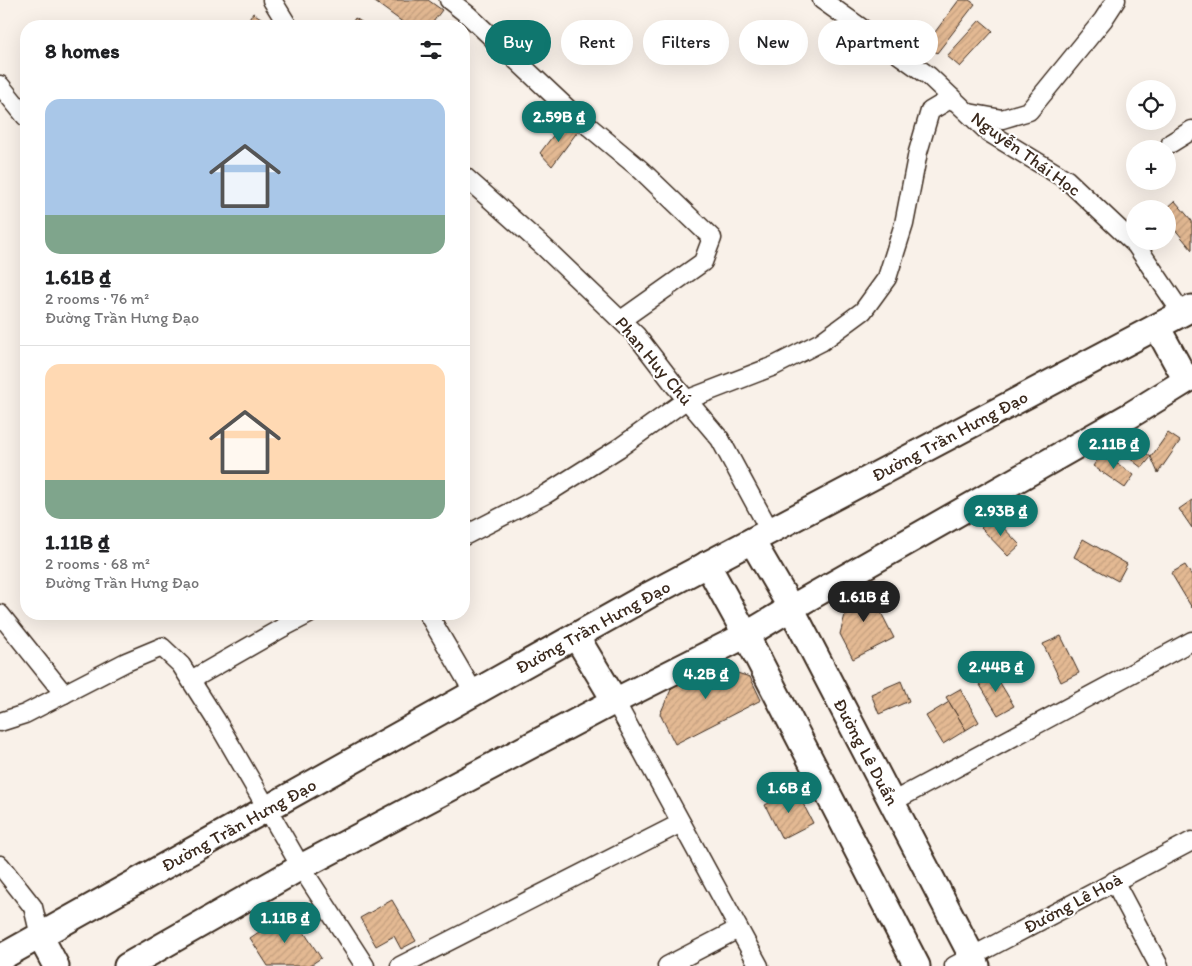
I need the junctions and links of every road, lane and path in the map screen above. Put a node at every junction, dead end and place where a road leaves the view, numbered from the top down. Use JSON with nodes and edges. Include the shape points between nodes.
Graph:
{"nodes":[{"id":1,"x":272,"y":0,"type":"edge"},
{"id":2,"x":449,"y":0,"type":"edge"},
{"id":3,"x":822,"y":0,"type":"edge"},
{"id":4,"x":1116,"y":0,"type":"edge"},
{"id":5,"x":284,"y":20,"type":"edge"},
{"id":6,"x":0,"y":85,"type":"edge"},
{"id":7,"x":952,"y":98,"type":"junction"},
{"id":8,"x":20,"y":110,"type":"edge"},
{"id":9,"x":968,"y":113,"type":"junction"},
{"id":10,"x":1192,"y":130,"type":"edge"},
{"id":11,"x":1176,"y":140,"type":"edge"},
{"id":12,"x":470,"y":181,"type":"edge"},
{"id":13,"x":1187,"y":311,"type":"edge"},
{"id":14,"x":621,"y":320,"type":"junction"},
{"id":15,"x":1157,"y":327,"type":"junction"},
{"id":16,"x":1190,"y":382,"type":"edge"},
{"id":17,"x":686,"y":400,"type":"junction"},
{"id":18,"x":470,"y":533,"type":"edge"},
{"id":19,"x":761,"y":536,"type":"junction"},
{"id":20,"x":707,"y":564,"type":"junction"},
{"id":21,"x":791,"y":608,"type":"junction"},
{"id":22,"x":0,"y":614,"type":"edge"},
{"id":23,"x":297,"y":620,"type":"edge"},
{"id":24,"x":431,"y":620,"type":"edge"},
{"id":25,"x":746,"y":635,"type":"junction"},
{"id":26,"x":576,"y":636,"type":"junction"},
{"id":27,"x":1192,"y":641,"type":"edge"},
{"id":28,"x":191,"y":680,"type":"junction"},
{"id":29,"x":474,"y":693,"type":"junction"},
{"id":30,"x":64,"y":694,"type":"junction"},
{"id":31,"x":615,"y":702,"type":"junction"},
{"id":32,"x":0,"y":722,"type":"edge"},
{"id":33,"x":892,"y":802,"type":"junction"},
{"id":34,"x":266,"y":809,"type":"junction"},
{"id":35,"x":681,"y":823,"type":"junction"},
{"id":36,"x":1192,"y":841,"type":"edge"},
{"id":37,"x":0,"y":865,"type":"edge"},
{"id":38,"x":301,"y":867,"type":"junction"},
{"id":39,"x":1114,"y":881,"type":"junction"},
{"id":40,"x":738,"y":928,"type":"junction"},
{"id":41,"x":40,"y":936,"type":"junction"},
{"id":42,"x":0,"y":958,"type":"edge"},
{"id":43,"x":358,"y":963,"type":"edge"},
{"id":44,"x":968,"y":963,"type":"edge"},
{"id":45,"x":56,"y":966,"type":"edge"},
{"id":46,"x":127,"y":966,"type":"edge"},
{"id":47,"x":400,"y":966,"type":"edge"},
{"id":48,"x":667,"y":966,"type":"edge"},
{"id":49,"x":758,"y":966,"type":"edge"},
{"id":50,"x":917,"y":966,"type":"edge"},
{"id":51,"x":1160,"y":966,"type":"edge"}],
"edges":[{"from":1,"to":5,"type":"street"},
{"from":2,"to":14,"type":"street","via":[[568,109],[641,170],[712,238],[703,262]]},
{"from":3,"to":7,"type":"street","name":"Nguyễn Thái Học","via":[[928,76]]},
{"from":4,"to":9,"type":"street","via":[[1029,111],[1002,119]]},
{"from":6,"to":8,"type":"street"},
{"from":7,"to":9,"type":"street","name":"Nguyễn Thái Học"},
{"from":7,"to":17,"type":"street","via":[[930,112],[888,278],[863,311],[821,342],[774,366]]},
{"from":9,"to":13,"type":"street","name":"Nguyễn Thái Học","via":[[988,132],[1067,180],[1136,245]]},
{"from":10,"to":11,"type":"street"},
{"from":12,"to":14,"type":"street","name":"Phan Huy Chú"},
{"from":13,"to":15,"type":"main road","name":"Đường Trần Hưng Đạo"},
{"from":14,"to":17,"type":"street","name":"Phan Huy Chú"},
{"from":15,"to":16,"type":"main road"},
{"from":15,"to":19,"type":"main road","name":"Đường Trần Hưng Đạo"},
{"from":16,"to":21,"type":"main road"},
{"from":17,"to":18,"type":"street","via":[[619,448],[546,494]]},
{"from":17,"to":19,"type":"street","name":"Phan Huy Chú","via":[[720,439]]},
{"from":19,"to":20,"type":"main road","name":"Đường Trần Hưng Đạo"},
{"from":19,"to":21,"type":"main road","name":"Đường Lê Duẩn"},
{"from":20,"to":25,"type":"main road"},
{"from":20,"to":26,"type":"main road","name":"Đường Trần Hưng Đạo"},
{"from":21,"to":25,"type":"main road"},
{"from":21,"to":33,"type":"main road","name":"Đường Lê Duẩn"},
{"from":22,"to":30,"type":"street"},
{"from":23,"to":28,"type":"street"},
{"from":24,"to":29,"type":"street"},
{"from":25,"to":31,"type":"main road"},
{"from":25,"to":50,"type":"main road"},
{"from":26,"to":29,"type":"main road","name":"Đường Trần Hưng Đạo"},
{"from":26,"to":31,"type":"main road"},
{"from":27,"to":33,"type":"street"},
{"from":28,"to":30,"type":"street","via":[[182,665],[162,647]]},
{"from":28,"to":34,"type":"street"},
{"from":29,"to":34,"type":"main road","name":"Đường Trần Hưng Đạo"},
{"from":30,"to":32,"type":"street","via":[[25,714]]},
{"from":31,"to":35,"type":"street"},
{"from":31,"to":38,"type":"main road"},
{"from":33,"to":44,"type":"main road","name":"Đường Lê Duẩn"},
{"from":34,"to":38,"type":"street"},
{"from":34,"to":41,"type":"main road","name":"Đường Trần Hưng Đạo"},
{"from":35,"to":40,"type":"street"},
{"from":35,"to":47,"type":"street"},
{"from":36,"to":39,"type":"street","name":"Đường Lê Hoà"},
{"from":37,"to":41,"type":"street","via":[[33,907]]},
{"from":38,"to":43,"type":"street"},
{"from":38,"to":46,"type":"main road"},
{"from":39,"to":44,"type":"street","name":"Đường Lê Hoà"},
{"from":39,"to":51,"type":"street"},
{"from":40,"to":48,"type":"street"},
{"from":40,"to":49,"type":"street"},
{"from":41,"to":42,"type":"main road","name":"Đường Trần Hưng Đạo"},
{"from":41,"to":45,"type":"main road"}]}
